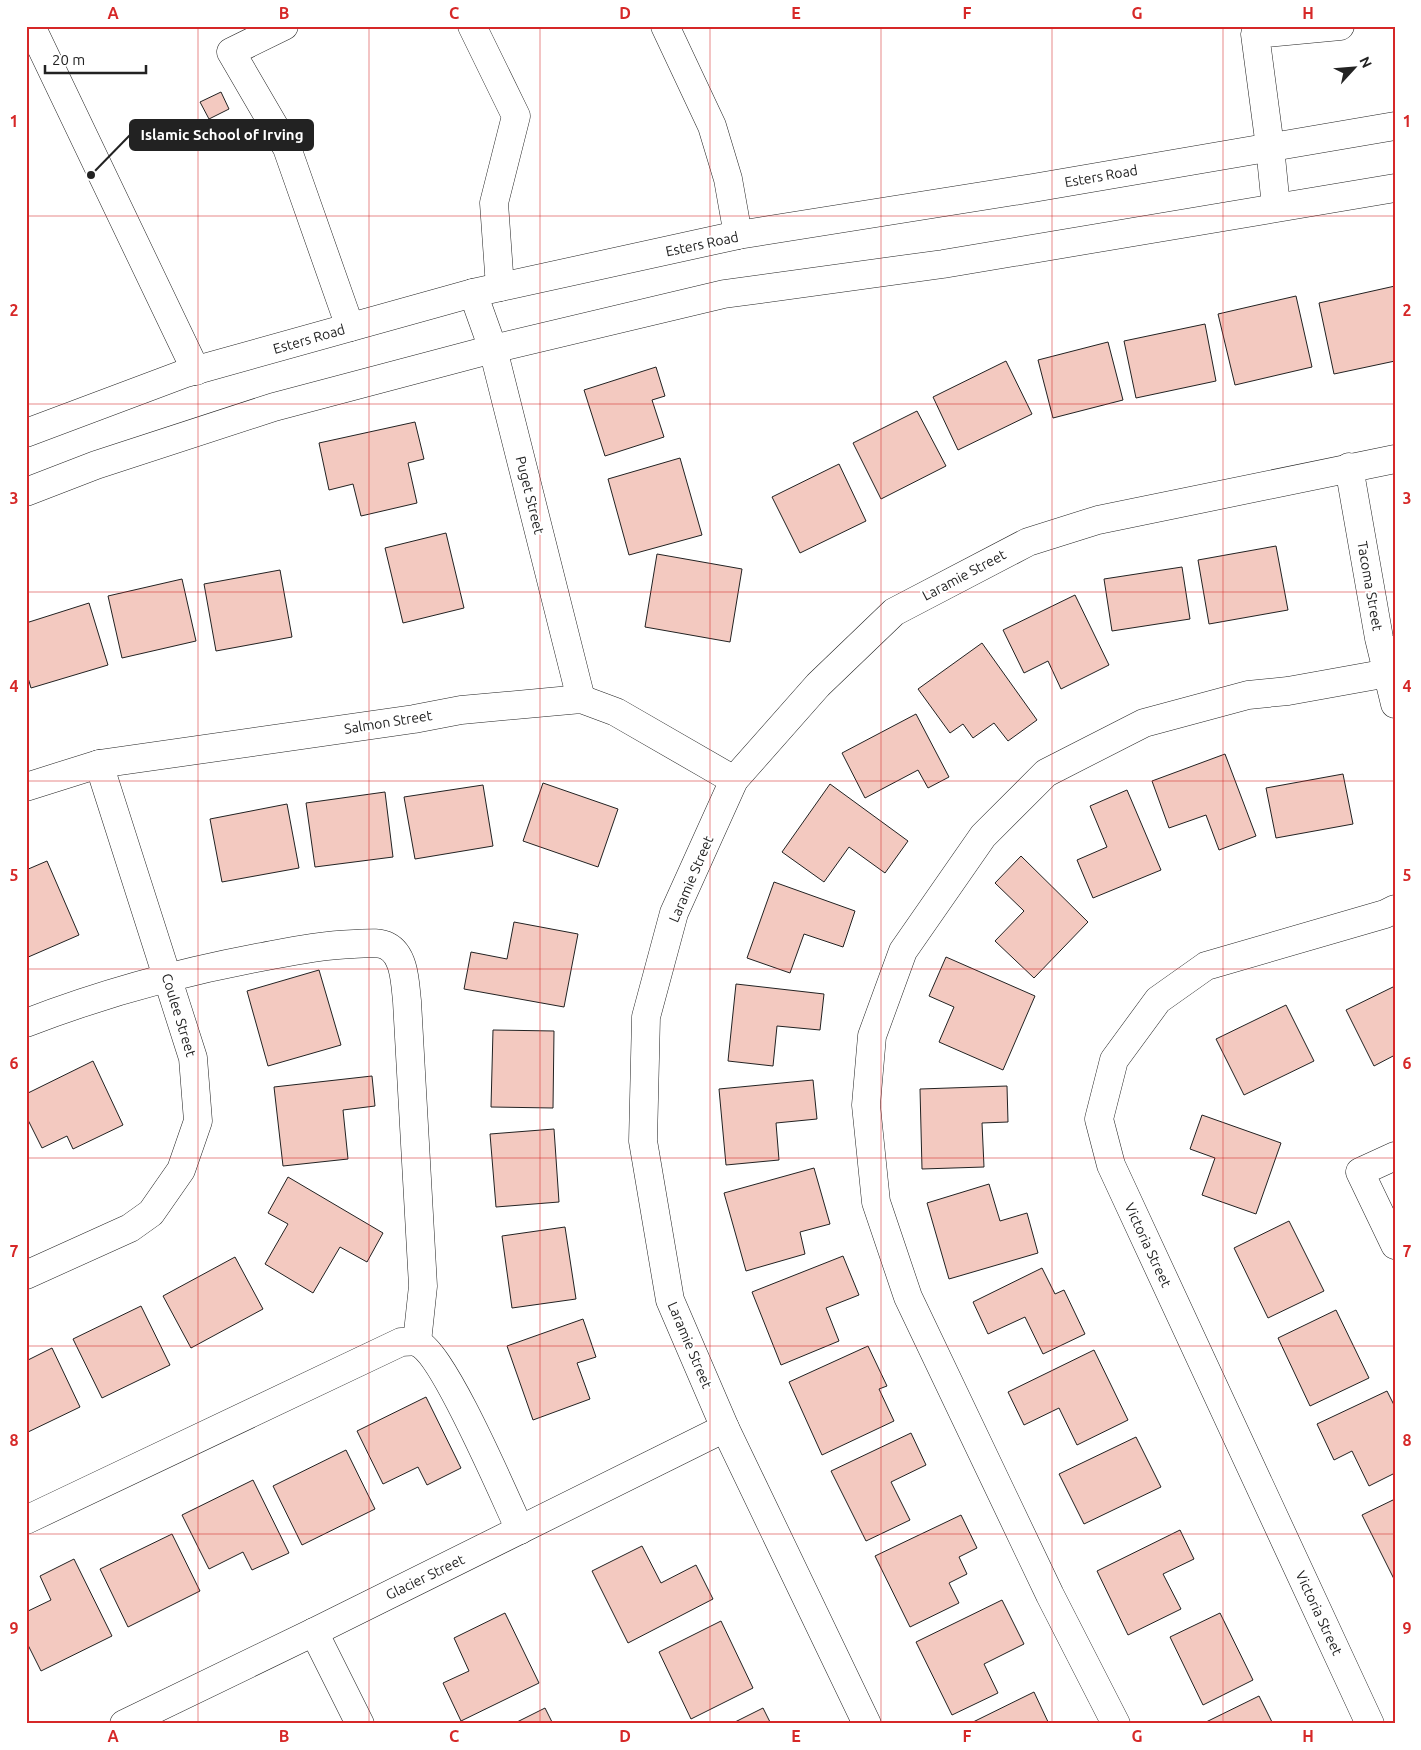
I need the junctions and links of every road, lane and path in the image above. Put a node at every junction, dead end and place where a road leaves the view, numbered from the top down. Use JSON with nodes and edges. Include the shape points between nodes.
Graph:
{"nodes":[{"id":1,"x":32,"y":26,"type":"edge"},
{"id":2,"x":284,"y":26,"type":"edge"},
{"id":3,"x":472,"y":26,"type":"edge"},
{"id":4,"x":665,"y":26,"type":"edge"},
{"id":5,"x":1340,"y":26,"type":"edge"},
{"id":6,"x":1395,"y":126,"type":"edge"},
{"id":7,"x":1270,"y":148,"type":"junction"},
{"id":8,"x":1395,"y":188,"type":"edge"},
{"id":9,"x":1276,"y":207,"type":"junction"},
{"id":10,"x":738,"y":236,"type":"junction"},
{"id":11,"x":500,"y":287,"type":"junction"},
{"id":12,"x":473,"y":293,"type":"junction"},
{"id":13,"x":350,"y":327,"type":"junction"},
{"id":14,"x":493,"y":350,"type":"junction"},
{"id":15,"x":196,"y":371,"type":"junction"},
{"id":16,"x":26,"y":433,"type":"edge"},
{"id":17,"x":1395,"y":459,"type":"edge"},
{"id":18,"x":1349,"y":467,"type":"junction"},
{"id":19,"x":26,"y":492,"type":"edge"},
{"id":20,"x":1388,"y":673,"type":"junction"},
{"id":21,"x":581,"y":699,"type":"junction"},
{"id":22,"x":1395,"y":704,"type":"edge"},
{"id":23,"x":100,"y":764,"type":"junction"},
{"id":24,"x":734,"y":780,"type":"junction"},
{"id":25,"x":26,"y":787,"type":"edge"},
{"id":26,"x":1395,"y":909,"type":"edge"},
{"id":27,"x":167,"y":977,"type":"junction"},
{"id":28,"x":26,"y":1023,"type":"edge"},
{"id":29,"x":1395,"y":1156,"type":"edge"},
{"id":30,"x":1395,"y":1245,"type":"edge"},
{"id":31,"x":26,"y":1275,"type":"edge"},
{"id":32,"x":416,"y":1342,"type":"junction"},
{"id":33,"x":725,"y":1428,"type":"junction"},
{"id":34,"x":26,"y":1520,"type":"edge"},
{"id":35,"x":520,"y":1530,"type":"junction"},
{"id":36,"x":314,"y":1632,"type":"junction"},
{"id":37,"x":124,"y":1724,"type":"edge"},
{"id":38,"x":360,"y":1724,"type":"edge"},
{"id":39,"x":867,"y":1724,"type":"edge"},
{"id":40,"x":1116,"y":1724,"type":"edge"},
{"id":41,"x":1370,"y":1724,"type":"edge"}],
"edges":[{"from":1,"to":15,"type":"street"},
{"from":2,"to":13,"type":"street","via":[[230,52],[287,148]]},
{"from":3,"to":11,"type":"street","via":[[516,116],[494,203]]},
{"from":4,"to":10,"type":"street","via":[[712,126],[728,179]]},
{"from":5,"to":7,"type":"street","via":[[1255,34]]},
{"from":6,"to":7,"type":"street","name":"Esters Road"},
{"from":7,"to":9,"type":"street"},
{"from":7,"to":10,"type":"street","name":"Esters Road"},
{"from":8,"to":9,"type":"street"},
{"from":9,"to":14,"type":"street","via":[[943,264],[724,294]]},
{"from":10,"to":11,"type":"street","name":"Esters Road"},
{"from":11,"to":12,"type":"street","name":"Esters Road"},
{"from":12,"to":13,"type":"street","name":"Esters Road"},
{"from":12,"to":14,"type":"street","name":"Puget Street"},
{"from":13,"to":15,"type":"street","name":"Esters Road"},
{"from":14,"to":19,"type":"street","via":[[274,407],[96,465]]},
{"from":14,"to":21,"type":"street","name":"Puget Street"},
{"from":15,"to":16,"type":"street","name":"Esters Road"},
{"from":17,"to":18,"type":"street","name":"Laramie Street"},
{"from":18,"to":20,"type":"street","name":"Tacoma Street"},
{"from":18,"to":24,"type":"street","name":"Laramie Street","via":[[1098,520],[1028,542],[894,612],[818,684]]},
{"from":20,"to":22,"type":"street","name":"Tacoma Street"},
{"from":20,"to":40,"type":"street","via":[[1248,695],[1144,723],[1046,773],[982,836],[903,951],[872,1036],[866,1105],[876,1202],[908,1297],[1050,1595]]},
{"from":21,"to":23,"type":"street","name":"Salmon Street","via":[[461,710]]},
{"from":21,"to":24,"type":"street","name":"Salmon Street","via":[[616,712]]},
{"from":23,"to":25,"type":"street","name":"Salmon Street"},
{"from":23,"to":27,"type":"street","name":"Coulee Street"},
{"from":24,"to":33,"type":"street","name":"Laramie Street","via":[[674,913],[646,1017],[643,1141],[670,1300]]},
{"from":26,"to":41,"type":"street","name":"Victoria Street","via":[[1206,966],[1158,1000],[1114,1060],[1099,1119],[1111,1165]]},
{"from":27,"to":28,"type":"street","via":[[87,1000]]},
{"from":27,"to":31,"type":"street","name":"Coulee Street","via":[[193,1058],[198,1121],[181,1170],[150,1212],[130,1228]]},
{"from":27,"to":32,"type":"street","via":[[330,944],[381,943],[396,954],[404,974],[416,1144],[422,1286]]},
{"from":29,"to":30,"type":"street","via":[[1360,1172]]},
{"from":32,"to":34,"type":"street","via":[[401,1342]]},
{"from":32,"to":35,"type":"street","via":[[429,1352],[447,1378]]},
{"from":33,"to":35,"type":"street","name":"Glacier Street"},
{"from":33,"to":39,"type":"street","name":"Laramie Street"},
{"from":35,"to":36,"type":"street","name":"Glacier Street"},
{"from":36,"to":37,"type":"street","name":"Glacier Street"},
{"from":36,"to":38,"type":"street"}]}
